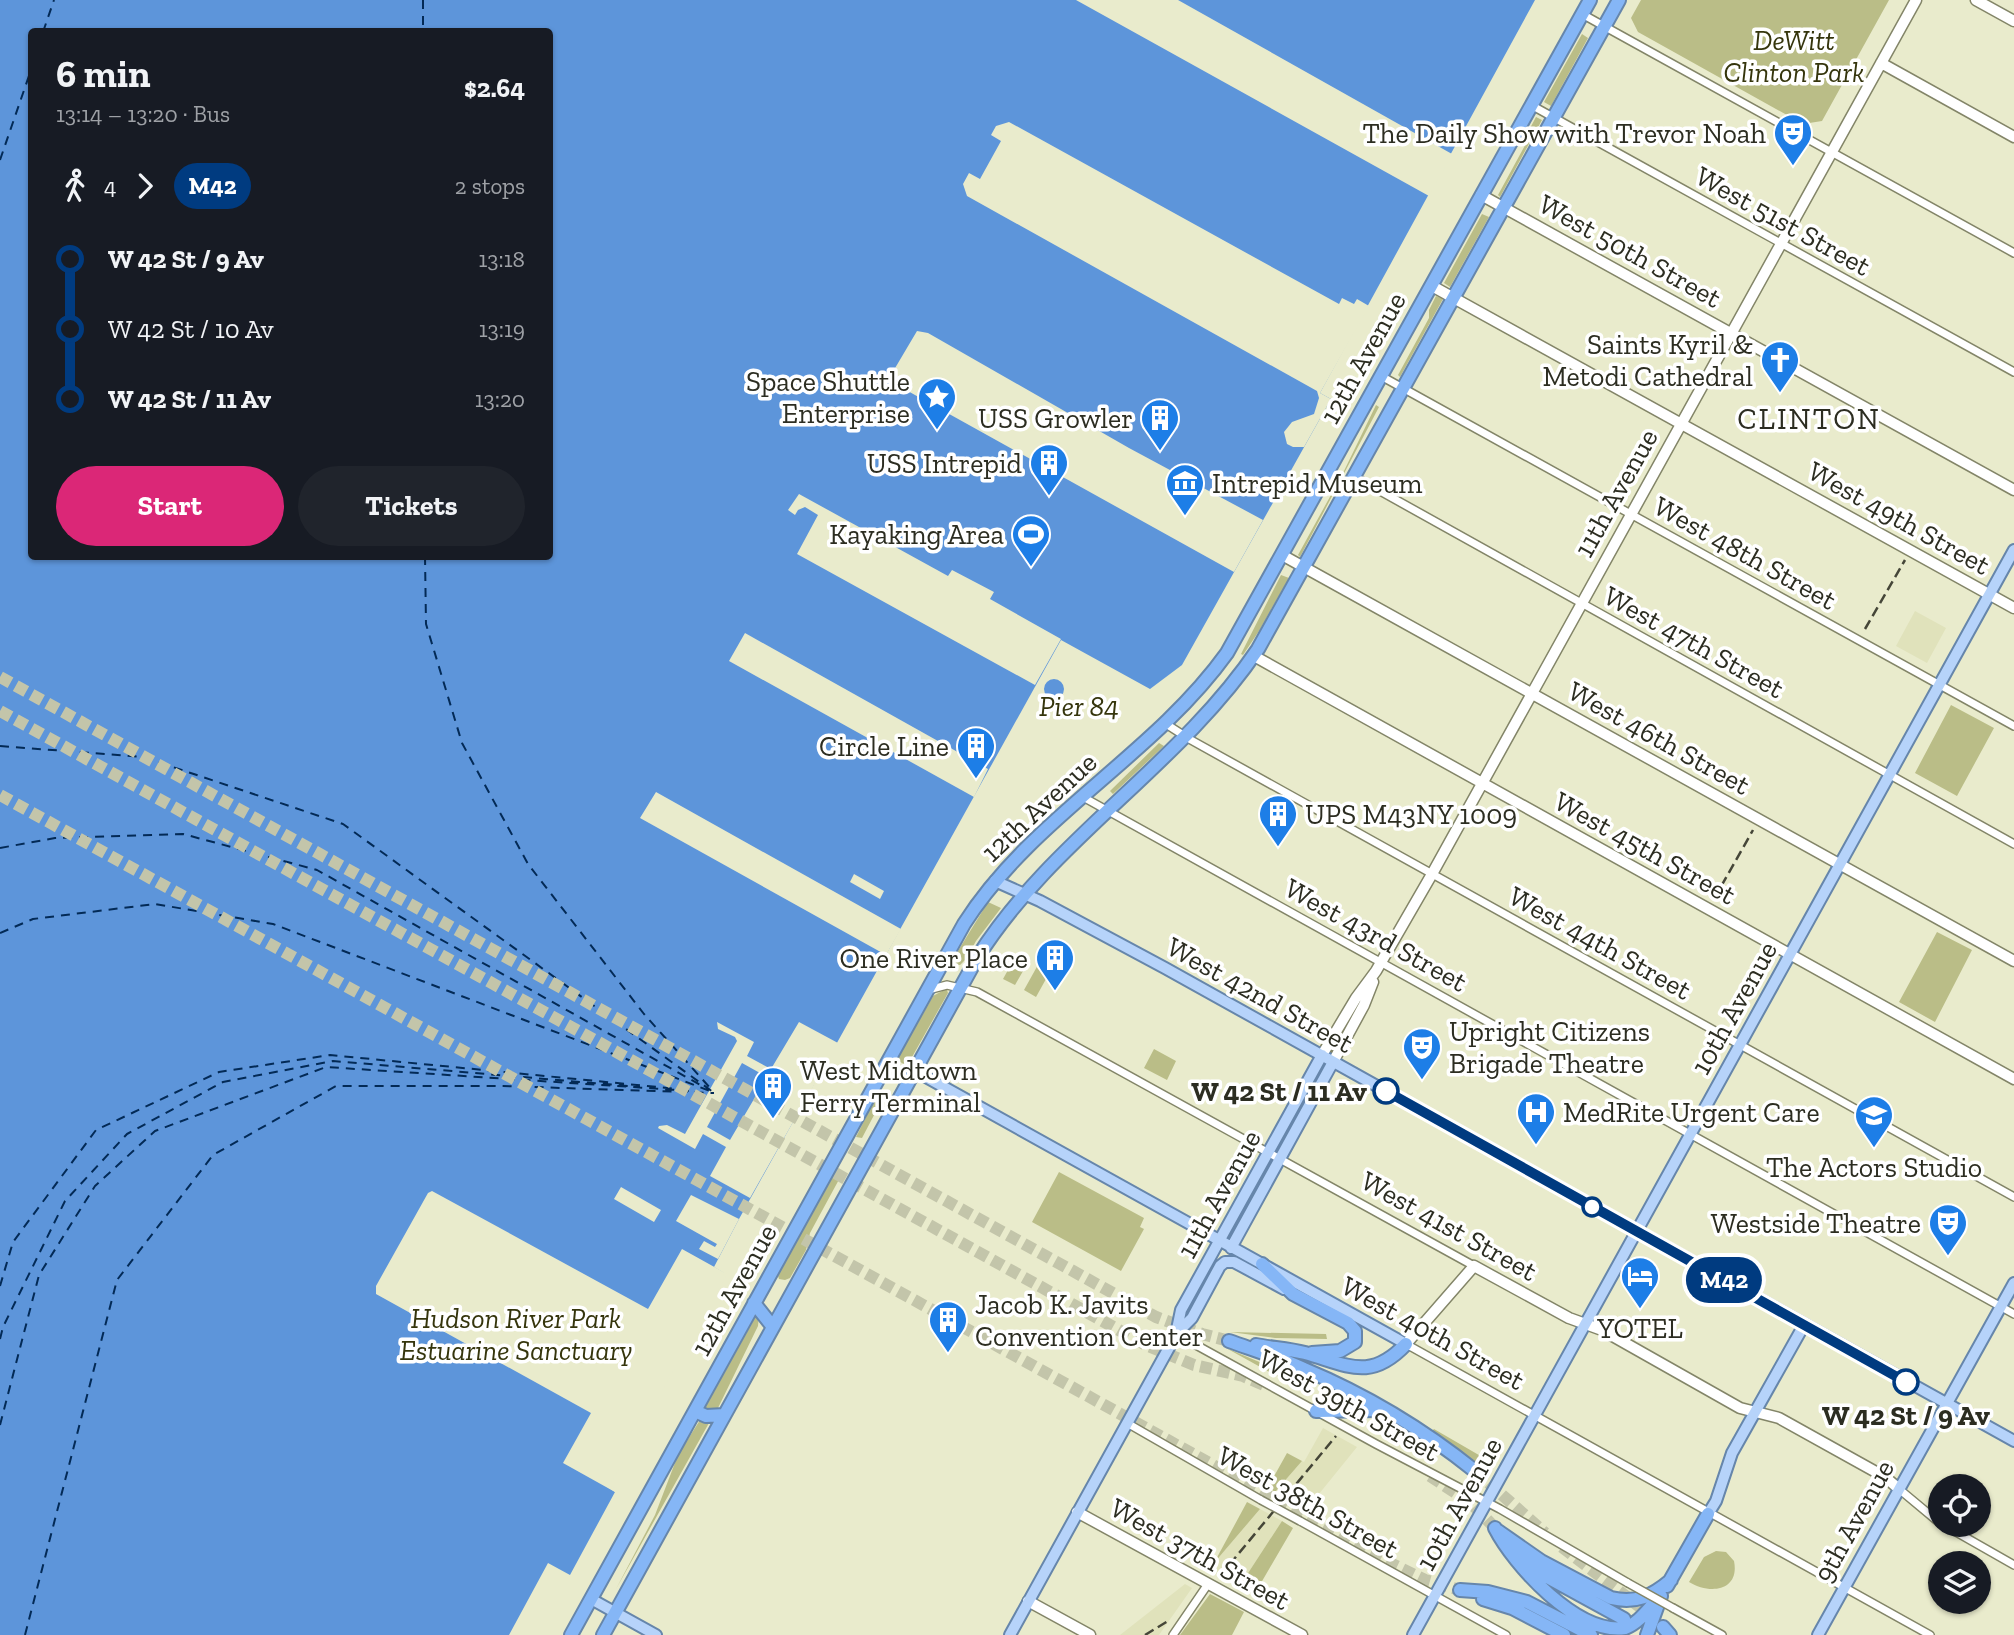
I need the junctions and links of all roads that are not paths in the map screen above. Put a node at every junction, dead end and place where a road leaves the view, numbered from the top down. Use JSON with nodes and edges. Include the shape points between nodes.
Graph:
{"nodes":[{"id":1,"x":1590,"y":0,"type":"edge"},
{"id":2,"x":1619,"y":0,"type":"edge"},
{"id":3,"x":1916,"y":0,"type":"edge"},
{"id":4,"x":1976,"y":0,"type":"edge"},
{"id":5,"x":1582,"y":14,"type":"junction"},
{"id":6,"x":2014,"y":21,"type":"edge"},
{"id":7,"x":1605,"y":27,"type":"junction"},
{"id":8,"x":1881,"y":63,"type":"junction"},
{"id":9,"x":1531,"y":105,"type":"junction"},
{"id":10,"x":1554,"y":118,"type":"junction"},
{"id":11,"x":2014,"y":137,"type":"edge"},
{"id":12,"x":1831,"y":153,"type":"junction"},
{"id":13,"x":1482,"y":195,"type":"junction"},
{"id":14,"x":1504,"y":208,"type":"junction"},
{"id":15,"x":1780,"y":244,"type":"junction"},
{"id":16,"x":2014,"y":253,"type":"edge"},
{"id":17,"x":1432,"y":286,"type":"junction"},
{"id":18,"x":1454,"y":298,"type":"junction"},
{"id":19,"x":1731,"y":333,"type":"junction"},
{"id":20,"x":2014,"y":373,"type":"edge"},
{"id":21,"x":1381,"y":376,"type":"junction"},
{"id":22,"x":1404,"y":388,"type":"junction"},
{"id":23,"x":1370,"y":397,"type":"junction"},
{"id":24,"x":1392,"y":410,"type":"junction"},
{"id":25,"x":1681,"y":423,"type":"junction"},
{"id":26,"x":1355,"y":477,"type":"junction"},
{"id":27,"x":2014,"y":490,"type":"edge"},
{"id":28,"x":1631,"y":514,"type":"junction"},
{"id":29,"x":2014,"y":550,"type":"edge"},
{"id":30,"x":1282,"y":555,"type":"junction"},
{"id":31,"x":1305,"y":568,"type":"junction"},
{"id":32,"x":1989,"y":594,"type":"junction"},
{"id":33,"x":1581,"y":604,"type":"junction"},
{"id":34,"x":2014,"y":608,"type":"edge"},
{"id":35,"x":1254,"y":656,"type":"junction"},
{"id":36,"x":1939,"y":685,"type":"junction"},
{"id":37,"x":1531,"y":694,"type":"junction"},
{"id":38,"x":1166,"y":724,"type":"junction"},
{"id":39,"x":2014,"y":726,"type":"edge"},
{"id":40,"x":1185,"y":736,"type":"junction"},
{"id":41,"x":1889,"y":775,"type":"junction"},
{"id":42,"x":1481,"y":784,"type":"junction"},
{"id":43,"x":1083,"y":797,"type":"junction"},
{"id":44,"x":1110,"y":811,"type":"junction"},
{"id":45,"x":2014,"y":844,"type":"edge"},
{"id":46,"x":1840,"y":864,"type":"junction"},
{"id":47,"x":1432,"y":874,"type":"junction"},
{"id":48,"x":995,"y":881,"type":"junction"},
{"id":49,"x":1025,"y":894,"type":"junction"},
{"id":50,"x":1790,"y":955,"type":"junction"},
{"id":51,"x":2014,"y":961,"type":"edge"},
{"id":52,"x":1379,"y":967,"type":"junction"},
{"id":53,"x":961,"y":987,"type":"junction"},
{"id":54,"x":928,"y":990,"type":"junction"},
{"id":55,"x":1740,"y":1045,"type":"junction"},
{"id":56,"x":1322,"y":1055,"type":"junction"},
{"id":57,"x":1334,"y":1062,"type":"junction"},
{"id":58,"x":915,"y":1070,"type":"junction"},
{"id":59,"x":2014,"y":1079,"type":"edge"},
{"id":60,"x":1691,"y":1133,"type":"junction"},
{"id":61,"x":1268,"y":1153,"type":"junction"},
{"id":62,"x":1281,"y":1160,"type":"junction"},
{"id":63,"x":2014,"y":1197,"type":"edge"},
{"id":64,"x":1636,"y":1232,"type":"junction"},
{"id":65,"x":1219,"y":1239,"type":"junction"},
{"id":66,"x":1231,"y":1248,"type":"junction"},
{"id":67,"x":1262,"y":1264,"type":"junction"},
{"id":68,"x":1474,"y":1266,"type":"junction"},
{"id":69,"x":2014,"y":1283,"type":"edge"},
{"id":70,"x":1293,"y":1294,"type":"junction"},
{"id":71,"x":754,"y":1303,"type":"junction"},
{"id":72,"x":2001,"y":1307,"type":"junction"},
{"id":73,"x":2014,"y":1314,"type":"edge"},
{"id":74,"x":1585,"y":1324,"type":"junction"},
{"id":75,"x":1804,"y":1325,"type":"junction"},
{"id":76,"x":773,"y":1327,"type":"junction"},
{"id":77,"x":1176,"y":1334,"type":"junction"},
{"id":78,"x":1406,"y":1344,"type":"junction"},
{"id":79,"x":1305,"y":1353,"type":"junction"},
{"id":80,"x":1945,"y":1403,"type":"junction"},
{"id":81,"x":695,"y":1411,"type":"junction"},
{"id":82,"x":1316,"y":1411,"type":"junction"},
{"id":83,"x":1386,"y":1412,"type":"junction"},
{"id":84,"x":1755,"y":1412,"type":"junction"},
{"id":85,"x":724,"y":1415,"type":"junction"},
{"id":86,"x":1534,"y":1416,"type":"junction"},
{"id":87,"x":1127,"y":1423,"type":"junction"},
{"id":88,"x":2014,"y":1441,"type":"edge"},
{"id":89,"x":1475,"y":1471,"type":"tunnel mouth"},
{"id":90,"x":1899,"y":1489,"type":"junction"},
{"id":91,"x":1486,"y":1503,"type":"junction"},
{"id":92,"x":1077,"y":1512,"type":"junction"},
{"id":93,"x":1928,"y":1513,"type":"edge"},
{"id":94,"x":1709,"y":1514,"type":"junction"},
{"id":95,"x":1495,"y":1528,"type":"junction"},
{"id":96,"x":1964,"y":1537,"type":"edge"},
{"id":97,"x":2014,"y":1565,"type":"edge"},
{"id":98,"x":1671,"y":1580,"type":"junction"},
{"id":99,"x":1208,"y":1584,"type":"junction"},
{"id":100,"x":1843,"y":1587,"type":"junction"},
{"id":101,"x":1434,"y":1596,"type":"junction"},
{"id":102,"x":1661,"y":1596,"type":"junction"},
{"id":103,"x":591,"y":1600,"type":"junction"},
{"id":104,"x":1028,"y":1601,"type":"junction"},
{"id":105,"x":615,"y":1613,"type":"junction"},
{"id":106,"x":1624,"y":1619,"type":"dead end"},
{"id":107,"x":1560,"y":1634,"type":"edge"},
{"id":108,"x":571,"y":1635,"type":"edge"},
{"id":109,"x":603,"y":1635,"type":"edge"},
{"id":110,"x":656,"y":1635,"type":"edge"},
{"id":111,"x":1010,"y":1635,"type":"edge"},
{"id":112,"x":1090,"y":1635,"type":"edge"},
{"id":113,"x":1173,"y":1635,"type":"edge"},
{"id":114,"x":1302,"y":1635,"type":"edge"},
{"id":115,"x":1413,"y":1635,"type":"edge"},
{"id":116,"x":1506,"y":1635,"type":"edge"},
{"id":117,"x":1592,"y":1635,"type":"edge"},
{"id":118,"x":1625,"y":1635,"type":"edge"},
{"id":119,"x":1647,"y":1635,"type":"edge"},
{"id":120,"x":1722,"y":1635,"type":"edge"},
{"id":121,"x":1818,"y":1635,"type":"edge"},
{"id":122,"x":1930,"y":1635,"type":"edge"}],
"edges":[{"from":1,"to":5,"type":"highway","name":"12th Avenue"},
{"from":2,"to":7,"type":"highway","name":"12th Avenue"},
{"from":3,"to":8,"type":"main road","name":"11th Avenue"},
{"from":4,"to":6,"type":"main road"},
{"from":5,"to":7,"type":"street"},
{"from":5,"to":9,"type":"highway","name":"12th Avenue"},
{"from":7,"to":10,"type":"highway","name":"12th Avenue"},
{"from":7,"to":12,"type":"street"},
{"from":8,"to":11,"type":"main road"},
{"from":8,"to":12,"type":"main road","name":"11th Avenue"},
{"from":9,"to":10,"type":"street","name":"West 51st Street"},
{"from":9,"to":13,"type":"highway","name":"12th Avenue"},
{"from":10,"to":14,"type":"highway","name":"12th Avenue"},
{"from":10,"to":15,"type":"street","name":"West 51st Street"},
{"from":12,"to":15,"type":"main road","name":"11th Avenue"},
{"from":12,"to":16,"type":"street"},
{"from":13,"to":14,"type":"main road","name":"West 50th Street"},
{"from":13,"to":17,"type":"highway","name":"12th Avenue"},
{"from":14,"to":18,"type":"highway","name":"12th Avenue"},
{"from":14,"to":19,"type":"main road","name":"West 50th Street"},
{"from":15,"to":19,"type":"main road","name":"11th Avenue"},
{"from":15,"to":20,"type":"street","name":"West 51st Street"},
{"from":17,"to":18,"type":"main road","name":"West 49th Street"},
{"from":17,"to":21,"type":"highway","name":"12th Avenue"},
{"from":18,"to":22,"type":"highway","name":"12th Avenue"},
{"from":18,"to":25,"type":"main road","name":"West 49th Street"},
{"from":19,"to":25,"type":"main road","name":"11th Avenue"},
{"from":19,"to":27,"type":"main road","name":"West 50th Street"},
{"from":21,"to":22,"type":"street","name":"West 48th Street"},
{"from":21,"to":23,"type":"highway","name":"12th Avenue"},
{"from":22,"to":24,"type":"highway","name":"12th Avenue"},
{"from":22,"to":28,"type":"street","name":"West 48th Street"},
{"from":23,"to":24,"type":"highway"},
{"from":23,"to":30,"type":"highway","name":"12th Avenue"},
{"from":24,"to":26,"type":"highway","name":"12th Avenue"},
{"from":25,"to":28,"type":"main road","name":"11th Avenue"},
{"from":25,"to":32,"type":"main road","name":"West 49th Street"},
{"from":26,"to":31,"type":"highway","name":"12th Avenue"},
{"from":26,"to":33,"type":"street","name":"West 47th Street"},
{"from":28,"to":33,"type":"main road","name":"11th Avenue"},
{"from":28,"to":36,"type":"street","name":"West 48th Street"},
{"from":29,"to":32,"type":"main road","name":"10th Avenue"},
{"from":30,"to":31,"type":"main road","name":"West 46th Street"},
{"from":30,"to":38,"type":"highway","name":"12th Avenue","via":[[1227,653]]},
{"from":31,"to":35,"type":"highway","name":"12th Avenue"},
{"from":31,"to":37,"type":"main road","name":"West 46th Street"},
{"from":32,"to":34,"type":"main road","name":"West 49th Street"},
{"from":32,"to":36,"type":"main road","name":"10th Avenue"},
{"from":33,"to":37,"type":"main road","name":"11th Avenue"},
{"from":33,"to":41,"type":"street","name":"West 47th Street"},
{"from":35,"to":40,"type":"highway","name":"12th Avenue"},
{"from":35,"to":42,"type":"main road","name":"West 45th Street"},
{"from":36,"to":39,"type":"street","name":"West 48th Street"},
{"from":36,"to":41,"type":"main road","name":"10th Avenue"},
{"from":37,"to":42,"type":"main road","name":"11th Avenue"},
{"from":37,"to":46,"type":"main road","name":"West 46th Street"},
{"from":38,"to":40,"type":"street","name":"West 44th Street"},
{"from":38,"to":43,"type":"highway","name":"12th Avenue"},
{"from":40,"to":44,"type":"highway","name":"12th Avenue"},
{"from":40,"to":47,"type":"street","name":"West 44th Street"},
{"from":41,"to":45,"type":"street","name":"West 47th Street"},
{"from":41,"to":46,"type":"main road","name":"10th Avenue"},
{"from":42,"to":47,"type":"main road","name":"11th Avenue"},
{"from":42,"to":50,"type":"main road","name":"West 45th Street"},
{"from":43,"to":44,"type":"street","name":"West 43rd Street"},
{"from":43,"to":48,"type":"highway","name":"12th Avenue"},
{"from":44,"to":49,"type":"highway","name":"12th Avenue"},
{"from":44,"to":52,"type":"street","name":"West 43rd Street"},
{"from":46,"to":50,"type":"main road","name":"10th Avenue"},
{"from":46,"to":51,"type":"main road","name":"West 46th Street"},
{"from":47,"to":52,"type":"main road","name":"11th Avenue"},
{"from":47,"to":55,"type":"street","name":"West 44th Street"},
{"from":48,"to":49,"type":"main road","name":"West 42nd Street"},
{"from":48,"to":54,"type":"highway","name":"12th Avenue","via":[[964,924]]},
{"from":49,"to":53,"type":"highway","name":"12th Avenue","via":[[988,941]]},
{"from":49,"to":56,"type":"main road","name":"West 42nd Street"},
{"from":50,"to":55,"type":"main road","name":"10th Avenue"},
{"from":50,"to":59,"type":"main road","name":"West 45th Street"},
{"from":52,"to":56,"type":"main road","name":"11th Avenue"},
{"from":52,"to":57,"type":"main road","name":"11th Avenue"},
{"from":52,"to":60,"type":"street","name":"West 43rd Street"},
{"from":53,"to":54,"type":"street","name":"West 41st Street"},
{"from":53,"to":58,"type":"highway","name":"12th Avenue"},
{"from":53,"to":61,"type":"street","name":"West 41st Street"},
{"from":54,"to":71,"type":"highway","name":"12th Avenue"},
{"from":55,"to":60,"type":"main road","name":"10th Avenue"},
{"from":55,"to":63,"type":"street","name":"West 44th Street"},
{"from":56,"to":57,"type":"main road","name":"West 42nd Street"},
{"from":56,"to":61,"type":"main road","name":"11th Avenue"},
{"from":57,"to":62,"type":"main road","name":"11th Avenue"},
{"from":57,"to":64,"type":"main road","name":"West 42nd Street"},
{"from":58,"to":65,"type":"main road","name":"West 40th Street"},
{"from":58,"to":76,"type":"highway","name":"12th Avenue"},
{"from":60,"to":64,"type":"main road","name":"10th Avenue"},
{"from":60,"to":72,"type":"street","name":"West 43rd Street"},
{"from":61,"to":62,"type":"street","name":"West 41st Street"},
{"from":61,"to":65,"type":"main road","name":"11th Avenue"},
{"from":62,"to":66,"type":"main road","name":"11th Avenue"},
{"from":62,"to":68,"type":"street","name":"West 41st Street"},
{"from":64,"to":74,"type":"main road","name":"10th Avenue"},
{"from":64,"to":75,"type":"main road","name":"West 42nd Street"},
{"from":65,"to":66,"type":"main road","name":"West 40th Street"},
{"from":65,"to":77,"type":"main road","name":"11th Avenue","via":[[1181,1310]]},
{"from":66,"to":67,"type":"main road","name":"West 40th Street"},
{"from":67,"to":70,"type":"highway"},
{"from":67,"to":78,"type":"main road","name":"West 40th Street"},
{"from":68,"to":74,"type":"main road","name":"West 41st Street"},
{"from":68,"to":78,"type":"main road"},
{"from":69,"to":72,"type":"main road","name":"9th Avenue"},
{"from":70,"to":77,"type":"main road","name":"11th Avenue","via":[[1228,1261],[1220,1266],[1192,1318]]},
{"from":70,"to":79,"type":"highway","via":[[1348,1324],[1356,1335],[1346,1349]]},
{"from":71,"to":76,"type":"highway"},
{"from":71,"to":81,"type":"highway","name":"12th Avenue"},
{"from":72,"to":73,"type":"street","name":"West 43rd Street"},
{"from":72,"to":80,"type":"main road","name":"9th Avenue"},
{"from":74,"to":84,"type":"main road","name":"West 41st Street"},
{"from":74,"to":86,"type":"main road","name":"10th Avenue"},
{"from":75,"to":80,"type":"main road","name":"West 42nd Street"},
{"from":75,"to":84,"type":"main road"},
{"from":76,"to":85,"type":"highway","name":"12th Avenue"},
{"from":77,"to":82,"type":"street","name":"West 39th Street"},
{"from":77,"to":87,"type":"main road","name":"11th Avenue"},
{"from":78,"to":79,"type":"highway","via":[[1384,1362],[1362,1368]]},
{"from":78,"to":86,"type":"street","name":"West 40th Street"},
{"from":79,"to":83,"type":"highway","via":[[1229,1341],[1304,1369]]},
{"from":80,"to":88,"type":"main road","name":"West 42nd Street"},
{"from":80,"to":90,"type":"main road","name":"9th Avenue"},
{"from":81,"to":85,"type":"highway"},
{"from":81,"to":103,"type":"highway","name":"12th Avenue"},
{"from":82,"to":83,"type":"highway"},
{"from":82,"to":91,"type":"street","name":"West 39th Street"},
{"from":83,"to":89,"type":"highway"},
{"from":84,"to":90,"type":"main road","name":"West 41st Street","via":[[1779,1418]]},
{"from":84,"to":94,"type":"main road","via":[[1726,1467]]},
{"from":85,"to":105,"type":"highway","name":"12th Avenue"},
{"from":86,"to":91,"type":"main road","name":"10th Avenue"},
{"from":86,"to":94,"type":"street","name":"West 40th Street"},
{"from":87,"to":92,"type":"main road","name":"11th Avenue"},
{"from":87,"to":101,"type":"street","name":"West 38th Street","bridge":true},
{"from":90,"to":93,"type":"street","name":"West 41st Street"},
{"from":90,"to":100,"type":"main road","name":"9th Avenue"},
{"from":91,"to":101,"type":"main road","name":"10th Avenue"},
{"from":91,"to":120,"type":"street","name":"West 39th Street","bridge":true},
{"from":92,"to":99,"type":"main road","name":"West 37th Street"},
{"from":92,"to":104,"type":"main road","name":"11th Avenue"},
{"from":94,"to":98,"type":"highway"},
{"from":94,"to":100,"type":"street","name":"West 40th Street"},
{"from":95,"to":98,"type":"highway","via":[[1541,1561],[1611,1598],[1647,1597]]},
{"from":95,"to":102,"type":"highway","via":[[1535,1585],[1591,1626],[1607,1630],[1629,1626]]},
{"from":95,"to":106,"type":"highway","via":[[1534,1569]]},
{"from":96,"to":97,"type":"street","name":"West 41st Street"},
{"from":98,"to":102,"type":"highway"},
{"from":99,"to":113,"type":"street"},
{"from":99,"to":114,"type":"main road","name":"West 37th Street"},
{"from":100,"to":121,"type":"main road","name":"9th Avenue"},
{"from":100,"to":122,"type":"street","name":"West 40th Street"},
{"from":101,"to":115,"type":"main road","name":"10th Avenue"},
{"from":101,"to":116,"type":"street","name":"West 38th Street"},
{"from":102,"to":118,"type":"highway","via":[[1642,1626]]},
{"from":102,"to":119,"type":"highway"},
{"from":103,"to":105,"type":"main road"},
{"from":103,"to":108,"type":"highway","name":"12th Avenue"},
{"from":104,"to":111,"type":"main road","name":"11th Avenue"},
{"from":104,"to":112,"type":"main road"},
{"from":105,"to":109,"type":"highway","name":"12th Avenue"},
{"from":105,"to":110,"type":"main road"},
{"from":107,"to":117,"type":"highway","via":[[1512,1608],[1460,1590],[1527,1602]]}]}
